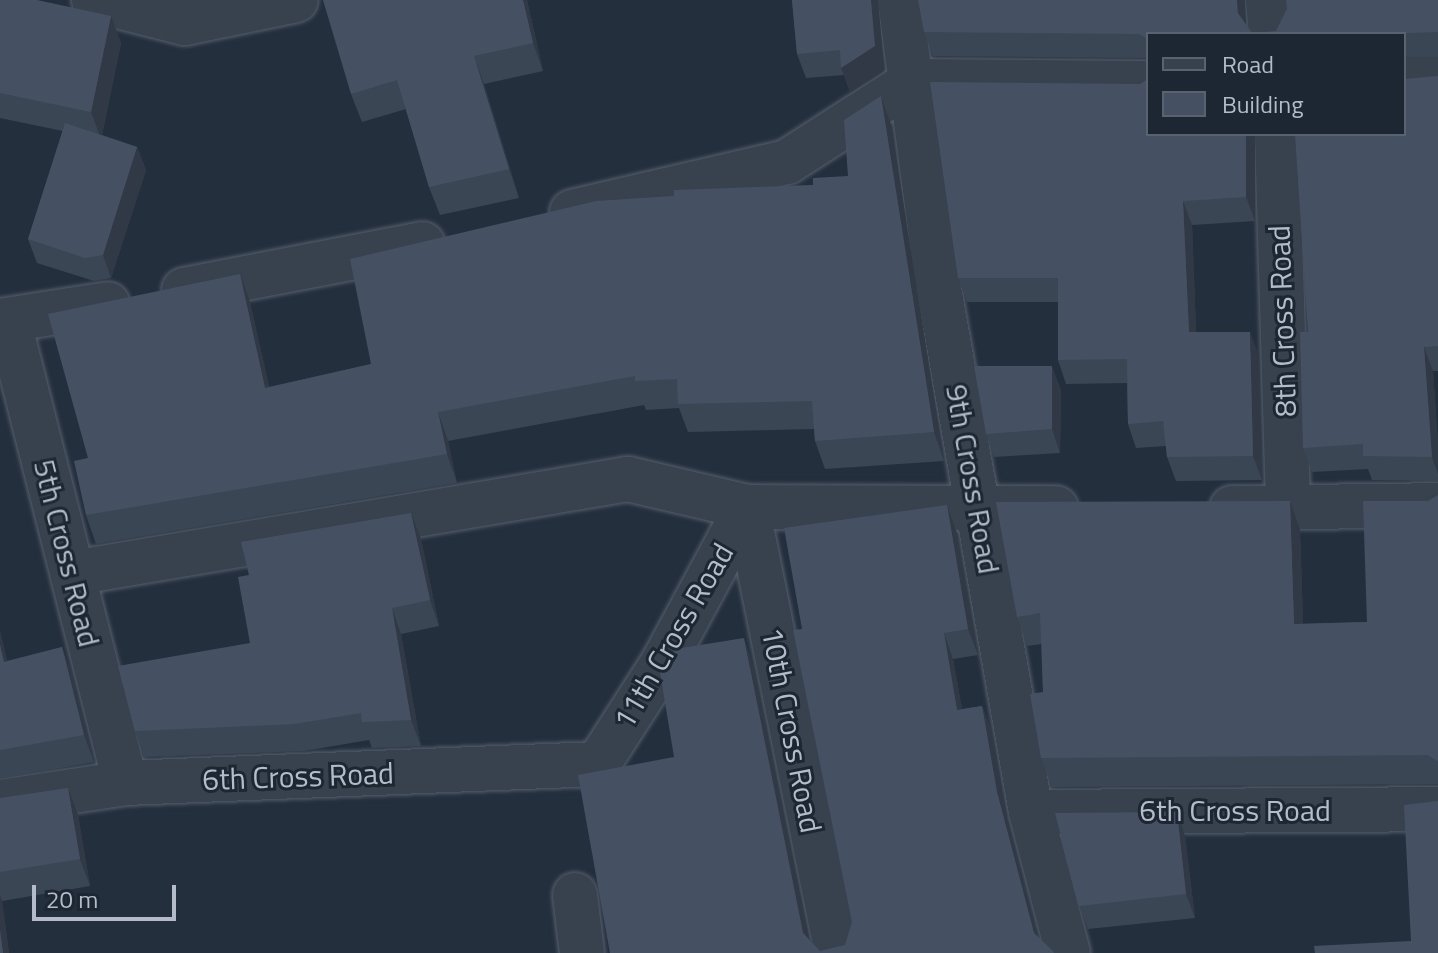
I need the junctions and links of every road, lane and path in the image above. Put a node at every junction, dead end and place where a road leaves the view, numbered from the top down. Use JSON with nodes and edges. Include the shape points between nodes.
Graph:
{"nodes":[{"id":1,"x":94,"y":0,"type":"edge"},
{"id":2,"x":296,"y":0,"type":"edge"},
{"id":3,"x":900,"y":0,"type":"edge"},
{"id":4,"x":1268,"y":0,"type":"edge"},
{"id":5,"x":1271,"y":32,"type":"edge"},
{"id":6,"x":1438,"y":78,"type":"edge"},
{"id":7,"x":1406,"y":79,"type":"edge"},
{"id":8,"x":913,"y":81,"type":"junction"},
{"id":9,"x":1146,"y":83,"type":"edge"},
{"id":10,"x":1277,"y":136,"type":"edge"},
{"id":11,"x":533,"y":221,"type":"edge"},
{"id":12,"x":458,"y":237,"type":"edge"},
{"id":13,"x":4,"y":322,"type":"edge"},
{"id":14,"x":1438,"y":505,"type":"edge"},
{"id":15,"x":747,"y":507,"type":"junction"},
{"id":16,"x":1288,"y":507,"type":"junction"},
{"id":17,"x":1102,"y":508,"type":"edge"},
{"id":18,"x":1195,"y":508,"type":"edge"},
{"id":19,"x":979,"y":509,"type":"junction"},
{"id":20,"x":73,"y":573,"type":"junction"},
{"id":21,"x":598,"y":764,"type":"joint"},
{"id":22,"x":125,"y":783,"type":"junction"},
{"id":23,"x":0,"y":802,"type":"edge"},
{"id":24,"x":1438,"y":809,"type":"edge"},
{"id":25,"x":1031,"y":812,"type":"junction"},
{"id":26,"x":575,"y":895,"type":"dead end"},
{"id":27,"x":582,"y":953,"type":"edge"},
{"id":28,"x":837,"y":953,"type":"edge"},
{"id":29,"x":1068,"y":953,"type":"edge"}],
"edges":[{"from":1,"to":2,"type":"street","via":[[185,23]]},
{"from":3,"to":8,"type":"street","name":"9th Cross Road"},
{"from":4,"to":5,"type":"street"},
{"from":6,"to":7,"type":"street"},
{"from":8,"to":9,"type":"street"},
{"from":8,"to":11,"type":"street","via":[[787,162]]},
{"from":8,"to":19,"type":"street","name":"9th Cross Road","via":[[935,266]]},
{"from":10,"to":16,"type":"street","name":"8th Cross Road"},
{"from":12,"to":13,"type":"street"},
{"from":13,"to":20,"type":"street","name":"5th Cross Road"},
{"from":14,"to":16,"type":"street"},
{"from":15,"to":19,"type":"street"},
{"from":15,"to":20,"type":"street","via":[[628,479]]},
{"from":15,"to":21,"type":"street","name":"11th Cross Road","via":[[664,661]]},
{"from":15,"to":28,"type":"street","name":"10th Cross Road"},
{"from":16,"to":18,"type":"street"},
{"from":17,"to":19,"type":"street"},
{"from":19,"to":25,"type":"street","name":"9th Cross Road"},
{"from":20,"to":22,"type":"street","name":"5th Cross Road"},
{"from":21,"to":22,"type":"street","name":"6th Cross Road"},
{"from":22,"to":23,"type":"street","name":"6th Cross Road"},
{"from":24,"to":25,"type":"street","name":"6th Cross Road"},
{"from":25,"to":29,"type":"street","name":"9th Cross Road"},
{"from":26,"to":27,"type":"street"}]}
